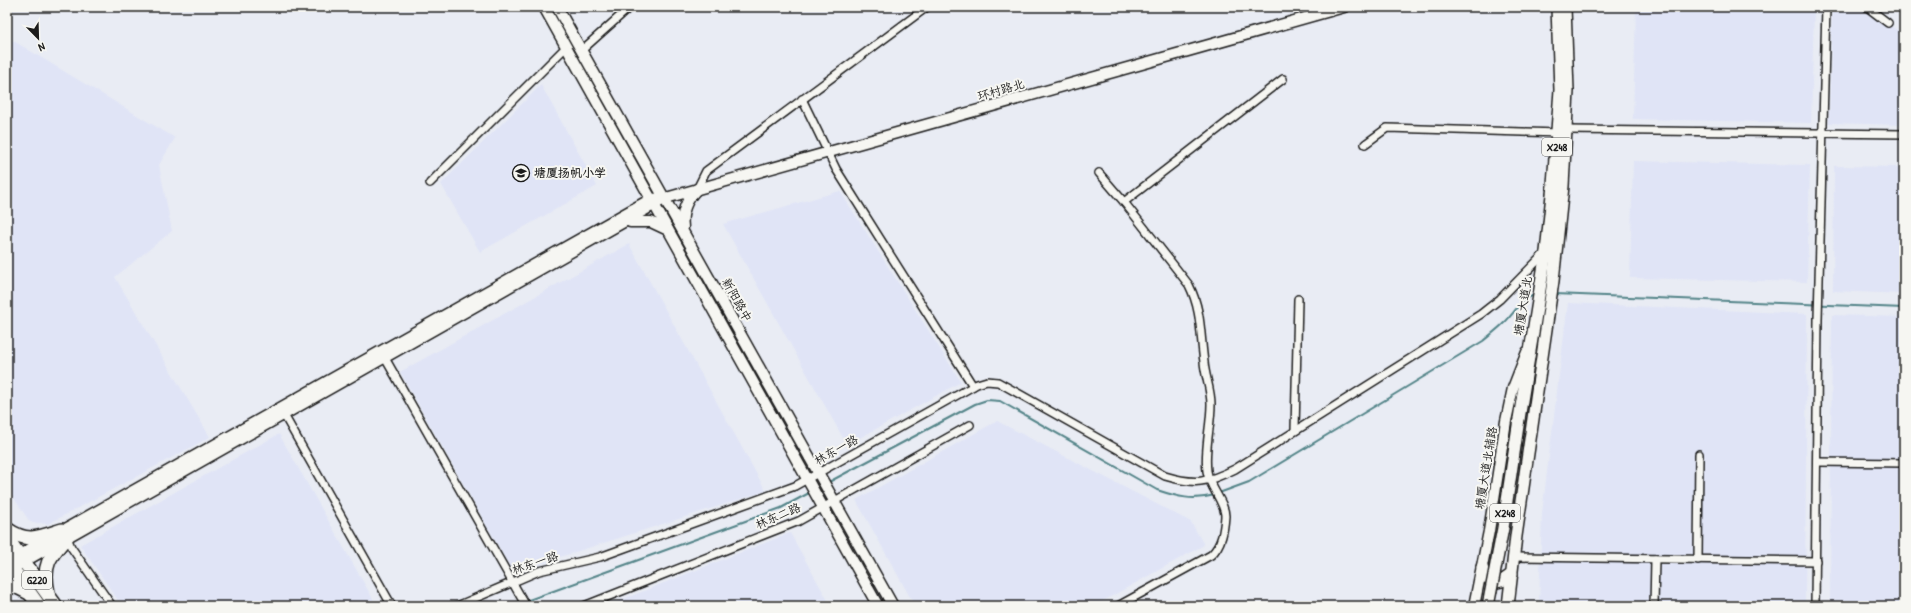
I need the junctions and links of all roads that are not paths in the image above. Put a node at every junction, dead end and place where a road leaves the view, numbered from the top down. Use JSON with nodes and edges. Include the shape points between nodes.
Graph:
{"nodes":[{"id":1,"x":544,"y":7,"type":"edge"},
{"id":2,"x":557,"y":7,"type":"edge"},
{"id":3,"x":562,"y":7,"type":"edge"},
{"id":4,"x":630,"y":7,"type":"edge"},
{"id":5,"x":927,"y":7,"type":"edge"},
{"id":6,"x":1344,"y":7,"type":"edge"},
{"id":7,"x":1557,"y":7,"type":"edge"},
{"id":8,"x":1565,"y":7,"type":"edge"},
{"id":9,"x":1826,"y":7,"type":"edge"},
{"id":10,"x":1867,"y":7,"type":"edge"},
{"id":11,"x":1888,"y":23,"type":"dead end"},
{"id":12,"x":567,"y":24,"type":"junction"},
{"id":13,"x":566,"y":47,"type":"junction"},
{"id":14,"x":582,"y":50,"type":"junction"},
{"id":15,"x":1283,"y":79,"type":"dead end"},
{"id":16,"x":802,"y":99,"type":"junction"},
{"id":17,"x":1562,"y":131,"type":"junction"},
{"id":18,"x":1823,"y":133,"type":"junction"},
{"id":19,"x":1904,"y":134,"type":"edge"},
{"id":20,"x":1365,"y":144,"type":"dead end"},
{"id":21,"x":828,"y":152,"type":"junction"},
{"id":22,"x":1099,"y":173,"type":"dead end"},
{"id":23,"x":639,"y":177,"type":"junction"},
{"id":24,"x":430,"y":183,"type":"dead end"},
{"id":25,"x":697,"y":189,"type":"junction"},
{"id":26,"x":666,"y":198,"type":"junction"},
{"id":27,"x":653,"y":202,"type":"junction"},
{"id":28,"x":1124,"y":202,"type":"junction"},
{"id":29,"x":625,"y":213,"type":"junction"},
{"id":30,"x":620,"y":225,"type":"junction"},
{"id":31,"x":668,"y":230,"type":"junction"},
{"id":32,"x":684,"y":231,"type":"junction"},
{"id":33,"x":1546,"y":252,"type":"junction"},
{"id":34,"x":1298,"y":299,"type":"dead end"},
{"id":35,"x":1530,"y":343,"type":"junction"},
{"id":36,"x":385,"y":358,"type":"junction"},
{"id":37,"x":973,"y":386,"type":"junction"},
{"id":38,"x":284,"y":415,"type":"junction"},
{"id":39,"x":970,"y":425,"type":"dead end"},
{"id":40,"x":1295,"y":430,"type":"junction"},
{"id":41,"x":1699,"y":454,"type":"dead end"},
{"id":42,"x":1817,"y":462,"type":"junction"},
{"id":43,"x":1904,"y":463,"type":"edge"},
{"id":44,"x":821,"y":476,"type":"junction"},
{"id":45,"x":1208,"y":481,"type":"junction"},
{"id":46,"x":809,"y":483,"type":"junction"},
{"id":47,"x":833,"y":498,"type":"junction"},
{"id":48,"x":821,"y":504,"type":"junction"},
{"id":49,"x":7,"y":529,"type":"edge"},
{"id":50,"x":65,"y":533,"type":"junction"},
{"id":51,"x":7,"y":538,"type":"edge"},
{"id":52,"x":1514,"y":558,"type":"junction"},
{"id":53,"x":1655,"y":559,"type":"junction"},
{"id":54,"x":1698,"y":560,"type":"junction"},
{"id":55,"x":1816,"y":561,"type":"junction"},
{"id":56,"x":12,"y":563,"type":"edge"},
{"id":57,"x":1482,"y":567,"type":"junction"},
{"id":58,"x":1512,"y":574,"type":"junction"},
{"id":59,"x":512,"y":582,"type":"junction"},
{"id":60,"x":7,"y":585,"type":"edge"},
{"id":61,"x":30,"y":594,"type":"junction"},
{"id":62,"x":53,"y":601,"type":"edge"},
{"id":63,"x":1475,"y":604,"type":"edge"},
{"id":64,"x":39,"y":606,"type":"edge"},
{"id":65,"x":112,"y":606,"type":"edge"},
{"id":66,"x":392,"y":606,"type":"edge"},
{"id":67,"x":457,"y":606,"type":"edge"},
{"id":68,"x":526,"y":606,"type":"edge"},
{"id":69,"x":584,"y":606,"type":"edge"},
{"id":70,"x":878,"y":606,"type":"edge"},
{"id":71,"x":893,"y":606,"type":"edge"},
{"id":72,"x":1118,"y":606,"type":"edge"},
{"id":73,"x":1488,"y":606,"type":"edge"},
{"id":74,"x":1508,"y":606,"type":"edge"},
{"id":75,"x":1654,"y":606,"type":"edge"},
{"id":76,"x":1815,"y":606,"type":"edge"}],
"edges":[{"from":1,"to":13,"type":"street"},
{"from":2,"to":12,"type":"street","name":"新阳路中"},
{"from":3,"to":12,"type":"street"},
{"from":4,"to":14,"type":"street"},
{"from":5,"to":16,"type":"street"},
{"from":6,"to":21,"type":"street","name":"环村路北"},
{"from":7,"to":17,"type":"main road","name":"塘厦大道北","number":"X248"},
{"from":8,"to":17,"type":"main road","name":"塘厦大道北","number":"X248","via":[[1568,90]]},
{"from":9,"to":18,"type":"street"},
{"from":10,"to":11,"type":"street"},
{"from":12,"to":14,"type":"street","name":"新阳路中"},
{"from":13,"to":23,"type":"street"},
{"from":13,"to":24,"type":"street"},
{"from":14,"to":26,"type":"street","name":"新阳路中"},
{"from":15,"to":28,"type":"street"},
{"from":16,"to":21,"type":"street"},
{"from":16,"to":25,"type":"street","via":[[706,171]]},
{"from":17,"to":18,"type":"street"},
{"from":17,"to":20,"type":"street","via":[[1387,128]]},
{"from":17,"to":33,"type":"main road","name":"塘厦大道北","number":"X248"},
{"from":17,"to":52,"type":"main road","name":"塘厦大道北","number":"X248","via":[[1552,285]]},
{"from":18,"to":19,"type":"street"},
{"from":18,"to":42,"type":"street"},
{"from":21,"to":25,"type":"street","name":"环村路北"},
{"from":21,"to":37,"type":"street","via":[[836,169]]},
{"from":22,"to":28,"type":"street"},
{"from":23,"to":27,"type":"street"},
{"from":23,"to":29,"type":"street","via":[[640,191],[637,200]]},
{"from":25,"to":26,"type":"street","name":"环村路北"},
{"from":25,"to":32,"type":"street","via":[[684,209]]},
{"from":26,"to":27,"type":"street","name":"环村路北"},
{"from":26,"to":32,"type":"street","name":"新阳路中"},
{"from":27,"to":29,"type":"street"},
{"from":27,"to":30,"type":"street"},
{"from":27,"to":31,"type":"street"},
{"from":28,"to":45,"type":"street","via":[[1189,285],[1199,309],[1211,404],[1206,470]]},
{"from":29,"to":50,"type":"street"},
{"from":30,"to":31,"type":"street","via":[[645,221]]},
{"from":30,"to":36,"type":"street"},
{"from":31,"to":46,"type":"street"},
{"from":32,"to":44,"type":"street","name":"新阳路中"},
{"from":33,"to":35,"type":"main road","name":"塘厦大道北","number":"X248"},
{"from":33,"to":40,"type":"street","via":[[1500,299],[1481,314]]},
{"from":34,"to":40,"type":"street"},
{"from":35,"to":57,"type":"street","name":"塘厦大道北辅路","via":[[1509,405]]},
{"from":35,"to":73,"type":"main road","name":"塘厦大道北","number":"X248","bridge":true,"via":[[1503,528]]},
{"from":36,"to":38,"type":"street"},
{"from":36,"to":59,"type":"street"},
{"from":37,"to":44,"type":"street","name":"林东一路"},
{"from":37,"to":45,"type":"street","name":"林东一路","via":[[987,381],[998,382],[1165,476],[1190,482]]},
{"from":38,"to":50,"type":"street"},
{"from":38,"to":66,"type":"street"},
{"from":39,"to":47,"type":"street","name":"林东二路"},
{"from":40,"to":45,"type":"street","via":[[1235,468]]},
{"from":41,"to":54,"type":"street"},
{"from":42,"to":43,"type":"street"},
{"from":42,"to":55,"type":"street"},
{"from":44,"to":46,"type":"street","name":"林东一路"},
{"from":44,"to":47,"type":"street","name":"新阳路中"},
{"from":45,"to":72,"type":"street","via":[[1225,515],[1218,548],[1211,555]]},
{"from":46,"to":48,"type":"street"},
{"from":46,"to":59,"type":"street","name":"林东一路","via":[[600,557],[554,566]]},
{"from":47,"to":48,"type":"street","name":"林东二路"},
{"from":47,"to":71,"type":"street","name":"新阳路中"},
{"from":48,"to":69,"type":"street","name":"林东二路","via":[[799,521]]},
{"from":48,"to":70,"type":"street"},
{"from":49,"to":50,"type":"highway","via":[[22,538],[31,539]]},
{"from":50,"to":56,"type":"street"},
{"from":50,"to":62,"type":"highway","via":[[46,565],[46,580]]},
{"from":50,"to":65,"type":"street","via":[[71,548]]},
{"from":51,"to":56,"type":"highway","number":"G220"},
{"from":52,"to":53,"type":"street"},
{"from":52,"to":58,"type":"main road","name":"塘厦大道北","number":"X248"},
{"from":53,"to":54,"type":"street"},
{"from":53,"to":75,"type":"street"},
{"from":54,"to":55,"type":"street"},
{"from":55,"to":76,"type":"street"},
{"from":56,"to":61,"type":"highway","number":"G220"},
{"from":56,"to":62,"type":"highway","number":"G220"},
{"from":57,"to":58,"type":"main road","via":[[1486,577],[1493,583],[1502,581]]},
{"from":57,"to":63,"type":"street","name":"塘厦大道北辅路"},
{"from":58,"to":74,"type":"main road","name":"塘厦大道北","number":"X248"},
{"from":59,"to":67,"type":"street","name":"林东一路"},
{"from":59,"to":68,"type":"street"},
{"from":60,"to":61,"type":"highway"},
{"from":61,"to":64,"type":"highway","number":"G220"}]}
